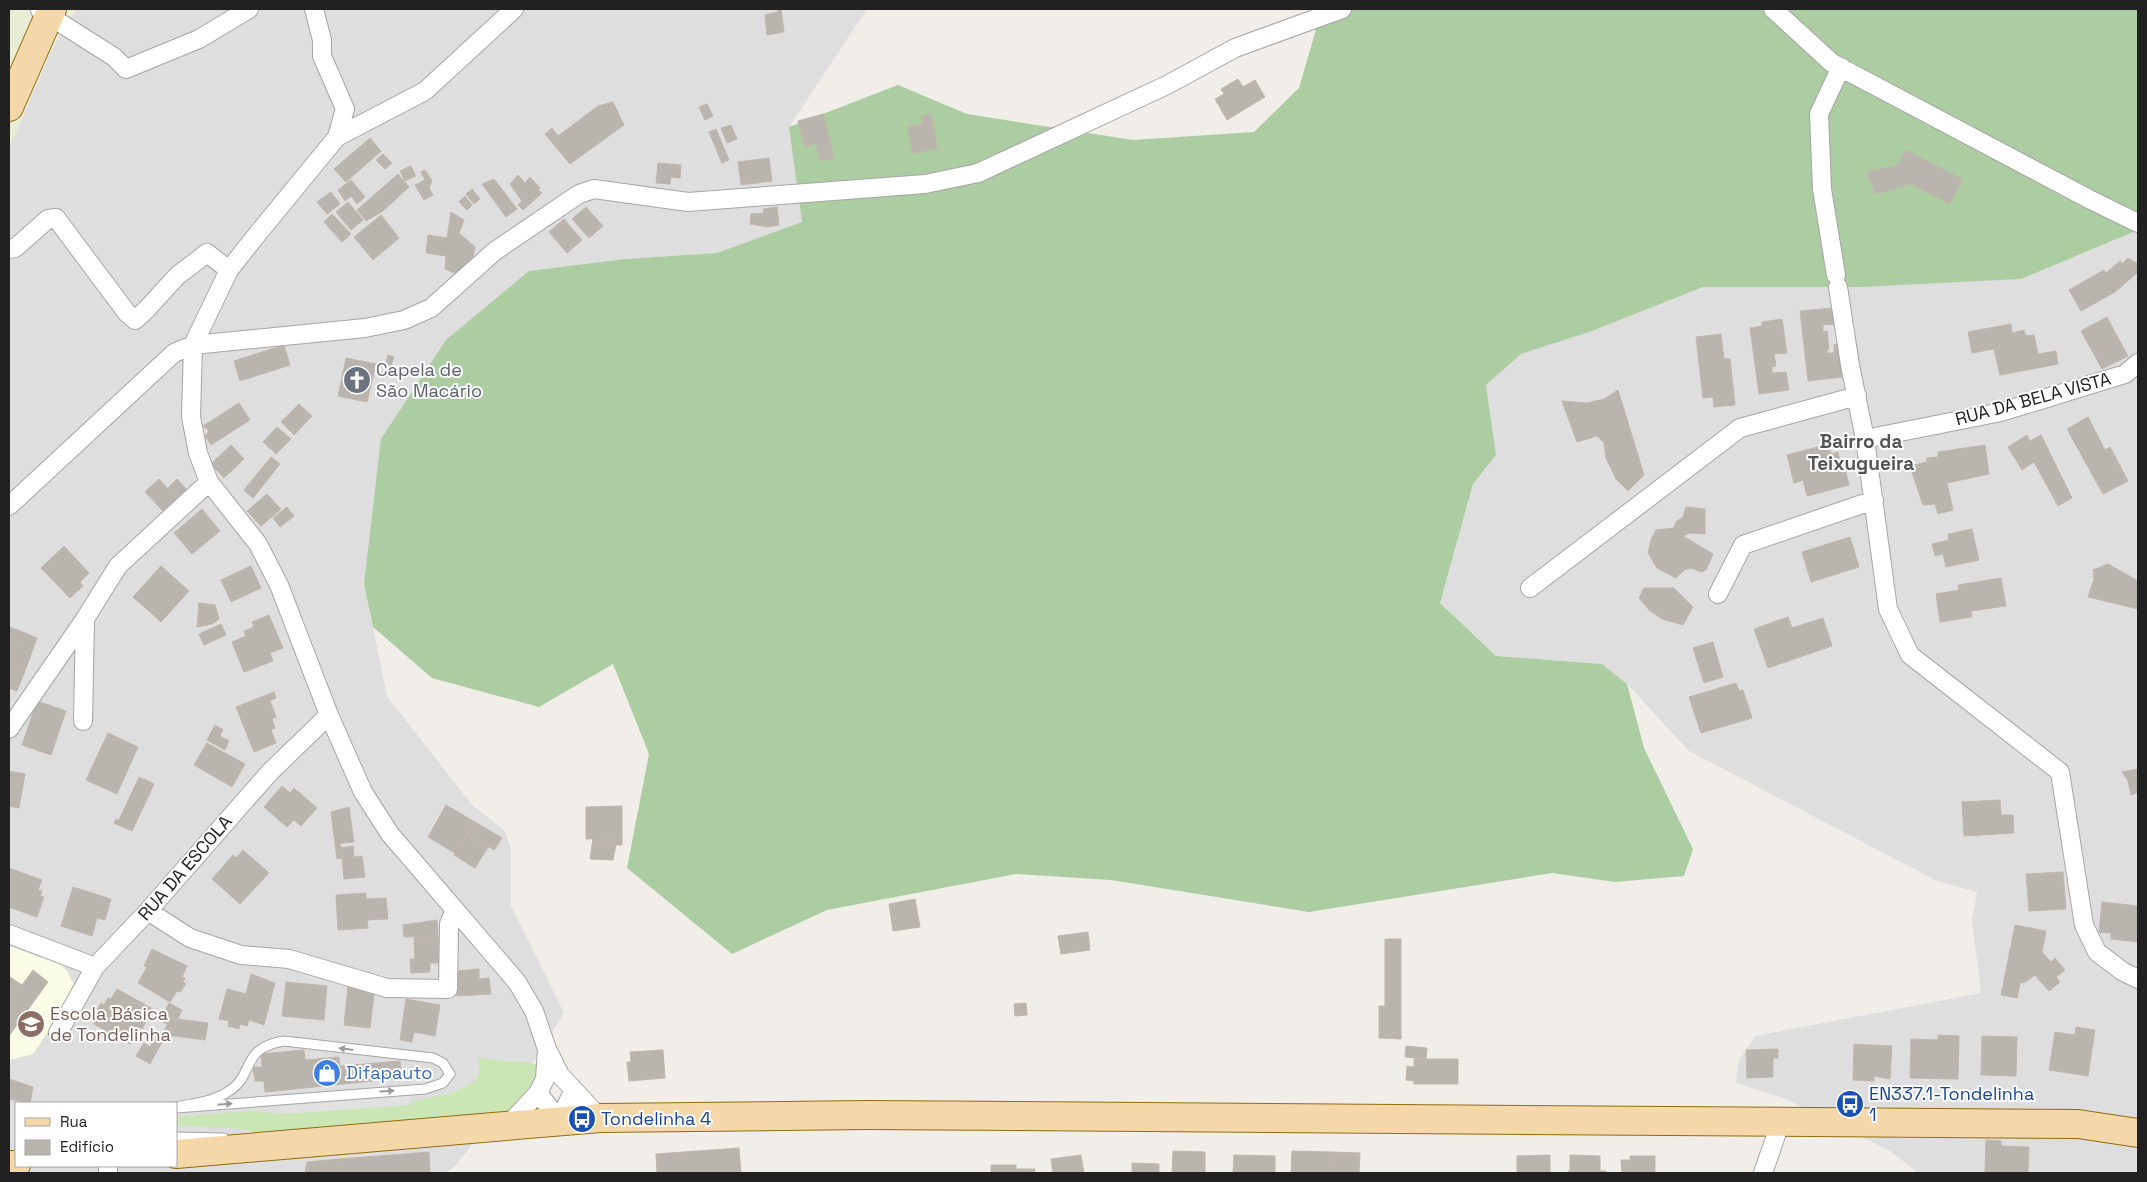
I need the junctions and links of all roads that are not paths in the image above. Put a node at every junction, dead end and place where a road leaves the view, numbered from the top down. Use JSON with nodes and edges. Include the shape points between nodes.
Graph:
{"nodes":[{"id":1,"x":249,"y":9,"type":"edge"},
{"id":2,"x":314,"y":9,"type":"edge"},
{"id":3,"x":514,"y":9,"type":"edge"},
{"id":4,"x":1342,"y":9,"type":"edge"},
{"id":5,"x":1772,"y":9,"type":"edge"},
{"id":6,"x":46,"y":11,"type":"edge"},
{"id":7,"x":1840,"y":68,"type":"junction"},
{"id":8,"x":9,"y":107,"type":"edge"},
{"id":9,"x":337,"y":137,"type":"junction"},
{"id":10,"x":2138,"y":223,"type":"edge"},
{"id":11,"x":9,"y":249,"type":"edge"},
{"id":12,"x":230,"y":270,"type":"junction"},
{"id":13,"x":193,"y":345,"type":"junction"},
{"id":14,"x":2138,"y":363,"type":"edge"},
{"id":15,"x":1857,"y":396,"type":"junction"},
{"id":16,"x":1865,"y":439,"type":"junction"},
{"id":17,"x":209,"y":482,"type":"junction"},
{"id":18,"x":1874,"y":500,"type":"junction"},
{"id":19,"x":9,"y":506,"type":"edge"},
{"id":20,"x":1530,"y":588,"type":"dead end"},
{"id":21,"x":1718,"y":594,"type":"dead end"},
{"id":22,"x":85,"y":619,"type":"junction"},
{"id":23,"x":329,"y":715,"type":"junction"},
{"id":24,"x":82,"y":721,"type":"dead end"},
{"id":25,"x":9,"y":729,"type":"edge"},
{"id":26,"x":455,"y":910,"type":"junction"},
{"id":27,"x":148,"y":911,"type":"junction"},
{"id":28,"x":9,"y":934,"type":"edge"},
{"id":29,"x":95,"y":967,"type":"junction"},
{"id":30,"x":2138,"y":979,"type":"edge"},
{"id":31,"x":58,"y":1033,"type":"dead end"},
{"id":32,"x":548,"y":1049,"type":"junction"},
{"id":33,"x":574,"y":1090,"type":"junction"},
{"id":34,"x":538,"y":1093,"type":"junction"},
{"id":35,"x":178,"y":1108,"type":"edge"},
{"id":36,"x":178,"y":1108,"type":"edge"},
{"id":37,"x":600,"y":1118,"type":"junction"},
{"id":38,"x":558,"y":1120,"type":"junction"},
{"id":39,"x":1781,"y":1121,"type":"junction"},
{"id":40,"x":509,"y":1124,"type":"junction"},
{"id":41,"x":2138,"y":1133,"type":"edge"},
{"id":42,"x":178,"y":1136,"type":"edge"},
{"id":43,"x":258,"y":1146,"type":"junction"},
{"id":44,"x":178,"y":1154,"type":"edge"},
{"id":45,"x":1763,"y":1173,"type":"edge"}],
"edges":[{"from":1,"to":6,"type":"street","via":[[199,39],[126,69],[114,57]]},
{"from":2,"to":9,"type":"street","via":[[322,40],[322,56],[345,110]]},
{"from":3,"to":9,"type":"street","via":[[425,92]]},
{"from":4,"to":13,"type":"street","via":[[1235,48],[1167,85],[978,172],[925,184],[688,202],[594,189],[579,194],[496,251],[431,308],[404,320],[365,328]]},
{"from":5,"to":7,"type":"street"},
{"from":6,"to":8,"type":"main road"},
{"from":7,"to":10,"type":"street"},
{"from":7,"to":15,"type":"street","via":[[1819,114],[1822,189]]},
{"from":9,"to":12,"type":"street"},
{"from":11,"to":12,"type":"street","via":[[15,248],[48,219],[56,218],[134,320],[177,276],[207,253]]},
{"from":12,"to":13,"type":"street"},
{"from":13,"to":17,"type":"street","via":[[191,417],[198,453]]},
{"from":13,"to":19,"type":"street","via":[[174,354]]},
{"from":14,"to":16,"type":"street","name":"RUA DA BELA VISTA","via":[[2125,374],[2001,412]]},
{"from":15,"to":16,"type":"street"},
{"from":15,"to":20,"type":"street","via":[[1740,428]]},
{"from":16,"to":18,"type":"street"},
{"from":17,"to":22,"type":"street","via":[[118,566]]},
{"from":17,"to":23,"type":"street","via":[[258,544],[280,585]]},
{"from":18,"to":21,"type":"street","via":[[1743,545]]},
{"from":18,"to":30,"type":"street","via":[[1888,610],[1910,655],[2060,772],[2084,925],[2097,952]]},
{"from":22,"to":24,"type":"street"},
{"from":22,"to":25,"type":"street"},
{"from":23,"to":26,"type":"street","via":[[363,792],[386,827]]},
{"from":23,"to":27,"type":"street","name":"RUA DA ESCOLA","via":[[270,772]]},
{"from":26,"to":27,"type":"street","via":[[449,924],[448,989],[387,988],[289,959],[241,955],[190,938]]},
{"from":26,"to":32,"type":"street","via":[[517,982],[534,1011]]},
{"from":27,"to":29,"type":"street","name":"RUA DA ESCOLA"},
{"from":28,"to":29,"type":"street"},
{"from":29,"to":31,"type":"street","name":"RUA DA ESCOLA"},
{"from":32,"to":33,"type":"street","via":[[560,1074]]},
{"from":32,"to":34,"type":"street","via":[[545,1079]]},
{"from":33,"to":37,"type":"street"},
{"from":33,"to":38,"type":"street"},
{"from":34,"to":38,"type":"street"},
{"from":34,"to":40,"type":"street"},
{"from":35,"to":36,"type":"lane","one_way":true,"via":[[425,1089],[443,1083],[450,1074],[443,1062],[433,1058],[284,1042],[268,1044],[259,1050],[230,1091],[212,1100]]},
{"from":37,"to":38,"type":"main road"},
{"from":37,"to":39,"type":"main road","via":[[867,1115]]},
{"from":38,"to":40,"type":"main road"},
{"from":39,"to":41,"type":"main road","via":[[2078,1124]]},
{"from":39,"to":45,"type":"street"},
{"from":40,"to":43,"type":"main road"},
{"from":42,"to":43,"type":"lane","via":[[219,1137]]},
{"from":43,"to":44,"type":"main road"}]}
